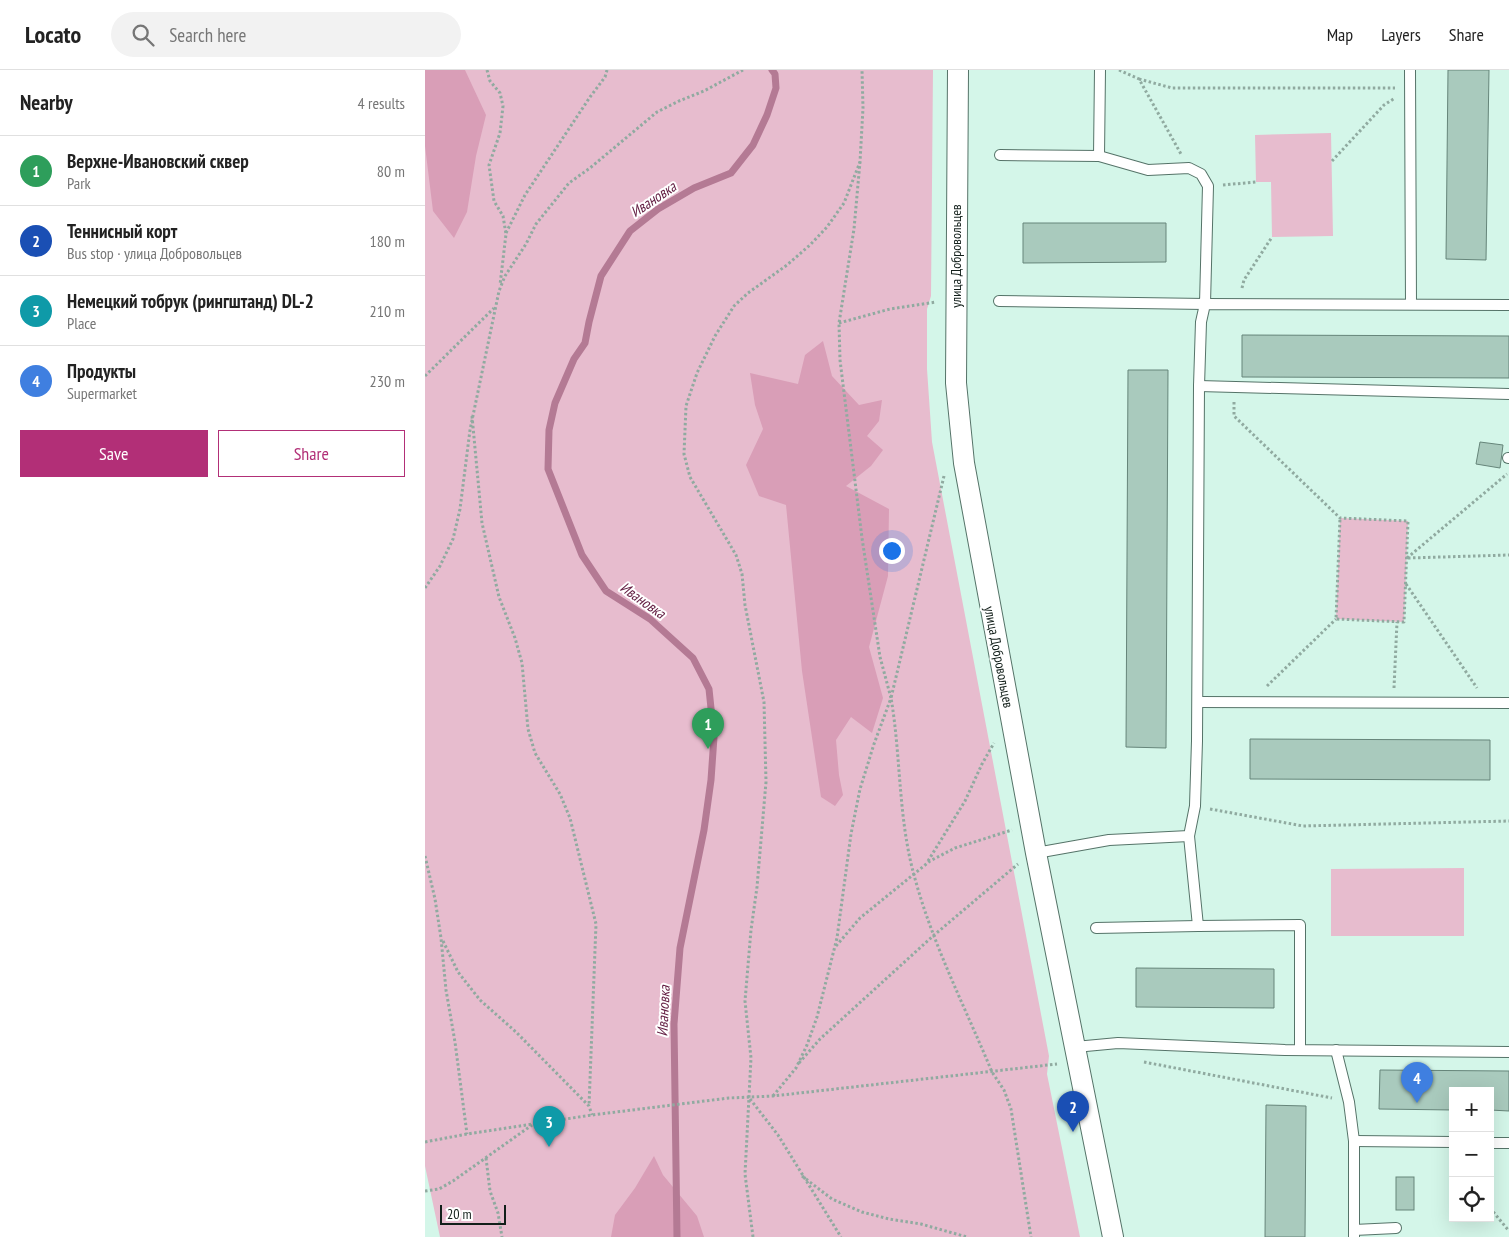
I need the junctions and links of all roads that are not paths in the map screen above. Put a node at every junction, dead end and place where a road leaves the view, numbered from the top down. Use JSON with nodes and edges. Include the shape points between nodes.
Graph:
{"nodes":[{"id":1,"x":958,"y":70,"type":"edge"},
{"id":2,"x":1101,"y":70,"type":"edge"},
{"id":3,"x":1410,"y":70,"type":"edge"},
{"id":4,"x":1000,"y":155,"type":"dead end"},
{"id":5,"x":1099,"y":156,"type":"junction"},
{"id":6,"x":999,"y":301,"type":"dead end"},
{"id":7,"x":1205,"y":304,"type":"junction"},
{"id":8,"x":1411,"y":304,"type":"junction"},
{"id":9,"x":1509,"y":305,"type":"edge"},
{"id":10,"x":1199,"y":386,"type":"junction"},
{"id":11,"x":1509,"y":394,"type":"edge"},
{"id":12,"x":1198,"y":702,"type":"junction"},
{"id":13,"x":1509,"y":703,"type":"edge"},
{"id":14,"x":1189,"y":836,"type":"junction"},
{"id":15,"x":1028,"y":858,"type":"junction"},
{"id":16,"x":1198,"y":926,"type":"junction"},
{"id":17,"x":1096,"y":928,"type":"dead end"},
{"id":18,"x":1075,"y":1047,"type":"junction"},
{"id":19,"x":1299,"y":1050,"type":"junction"},
{"id":20,"x":1336,"y":1050,"type":"junction"},
{"id":21,"x":1509,"y":1052,"type":"edge"},
{"id":22,"x":1354,"y":1141,"type":"junction"},
{"id":23,"x":1449,"y":1142,"type":"edge"},
{"id":24,"x":1494,"y":1142,"type":"edge"},
{"id":25,"x":1509,"y":1143,"type":"edge"},
{"id":26,"x":1396,"y":1228,"type":"dead end"},
{"id":27,"x":1353,"y":1233,"type":"edge"},
{"id":28,"x":1113,"y":1237,"type":"edge"}],
"edges":[{"from":1,"to":15,"type":"street","name":"улица Добровольцев","via":[[957,392],[964,463]]},
{"from":2,"to":5,"type":"lane"},
{"from":3,"to":8,"type":"lane"},
{"from":4,"to":5,"type":"lane"},
{"from":5,"to":7,"type":"lane","via":[[1148,170],[1189,168],[1201,174],[1207,186]]},
{"from":6,"to":7,"type":"lane"},
{"from":7,"to":8,"type":"lane"},
{"from":7,"to":10,"type":"lane","via":[[1201,322]]},
{"from":8,"to":9,"type":"lane"},
{"from":10,"to":11,"type":"lane"},
{"from":10,"to":12,"type":"lane"},
{"from":12,"to":13,"type":"lane"},
{"from":12,"to":14,"type":"lane","via":[[1195,806]]},
{"from":14,"to":15,"type":"lane","via":[[1109,840]]},
{"from":14,"to":16,"type":"lane"},
{"from":15,"to":18,"type":"street","name":"улица Добровольцев"},
{"from":16,"to":17,"type":"lane"},
{"from":16,"to":19,"type":"lane","via":[[1300,925]]},
{"from":18,"to":19,"type":"lane","via":[[1118,1043]]},
{"from":18,"to":28,"type":"street","name":"улица Добровольцев"},
{"from":19,"to":20,"type":"lane"},
{"from":20,"to":21,"type":"lane"},
{"from":20,"to":22,"type":"lane","via":[[1349,1102]]},
{"from":22,"to":23,"type":"lane"},
{"from":22,"to":27,"type":"lane"},
{"from":24,"to":25,"type":"lane"},
{"from":26,"to":27,"type":"lane"}]}
